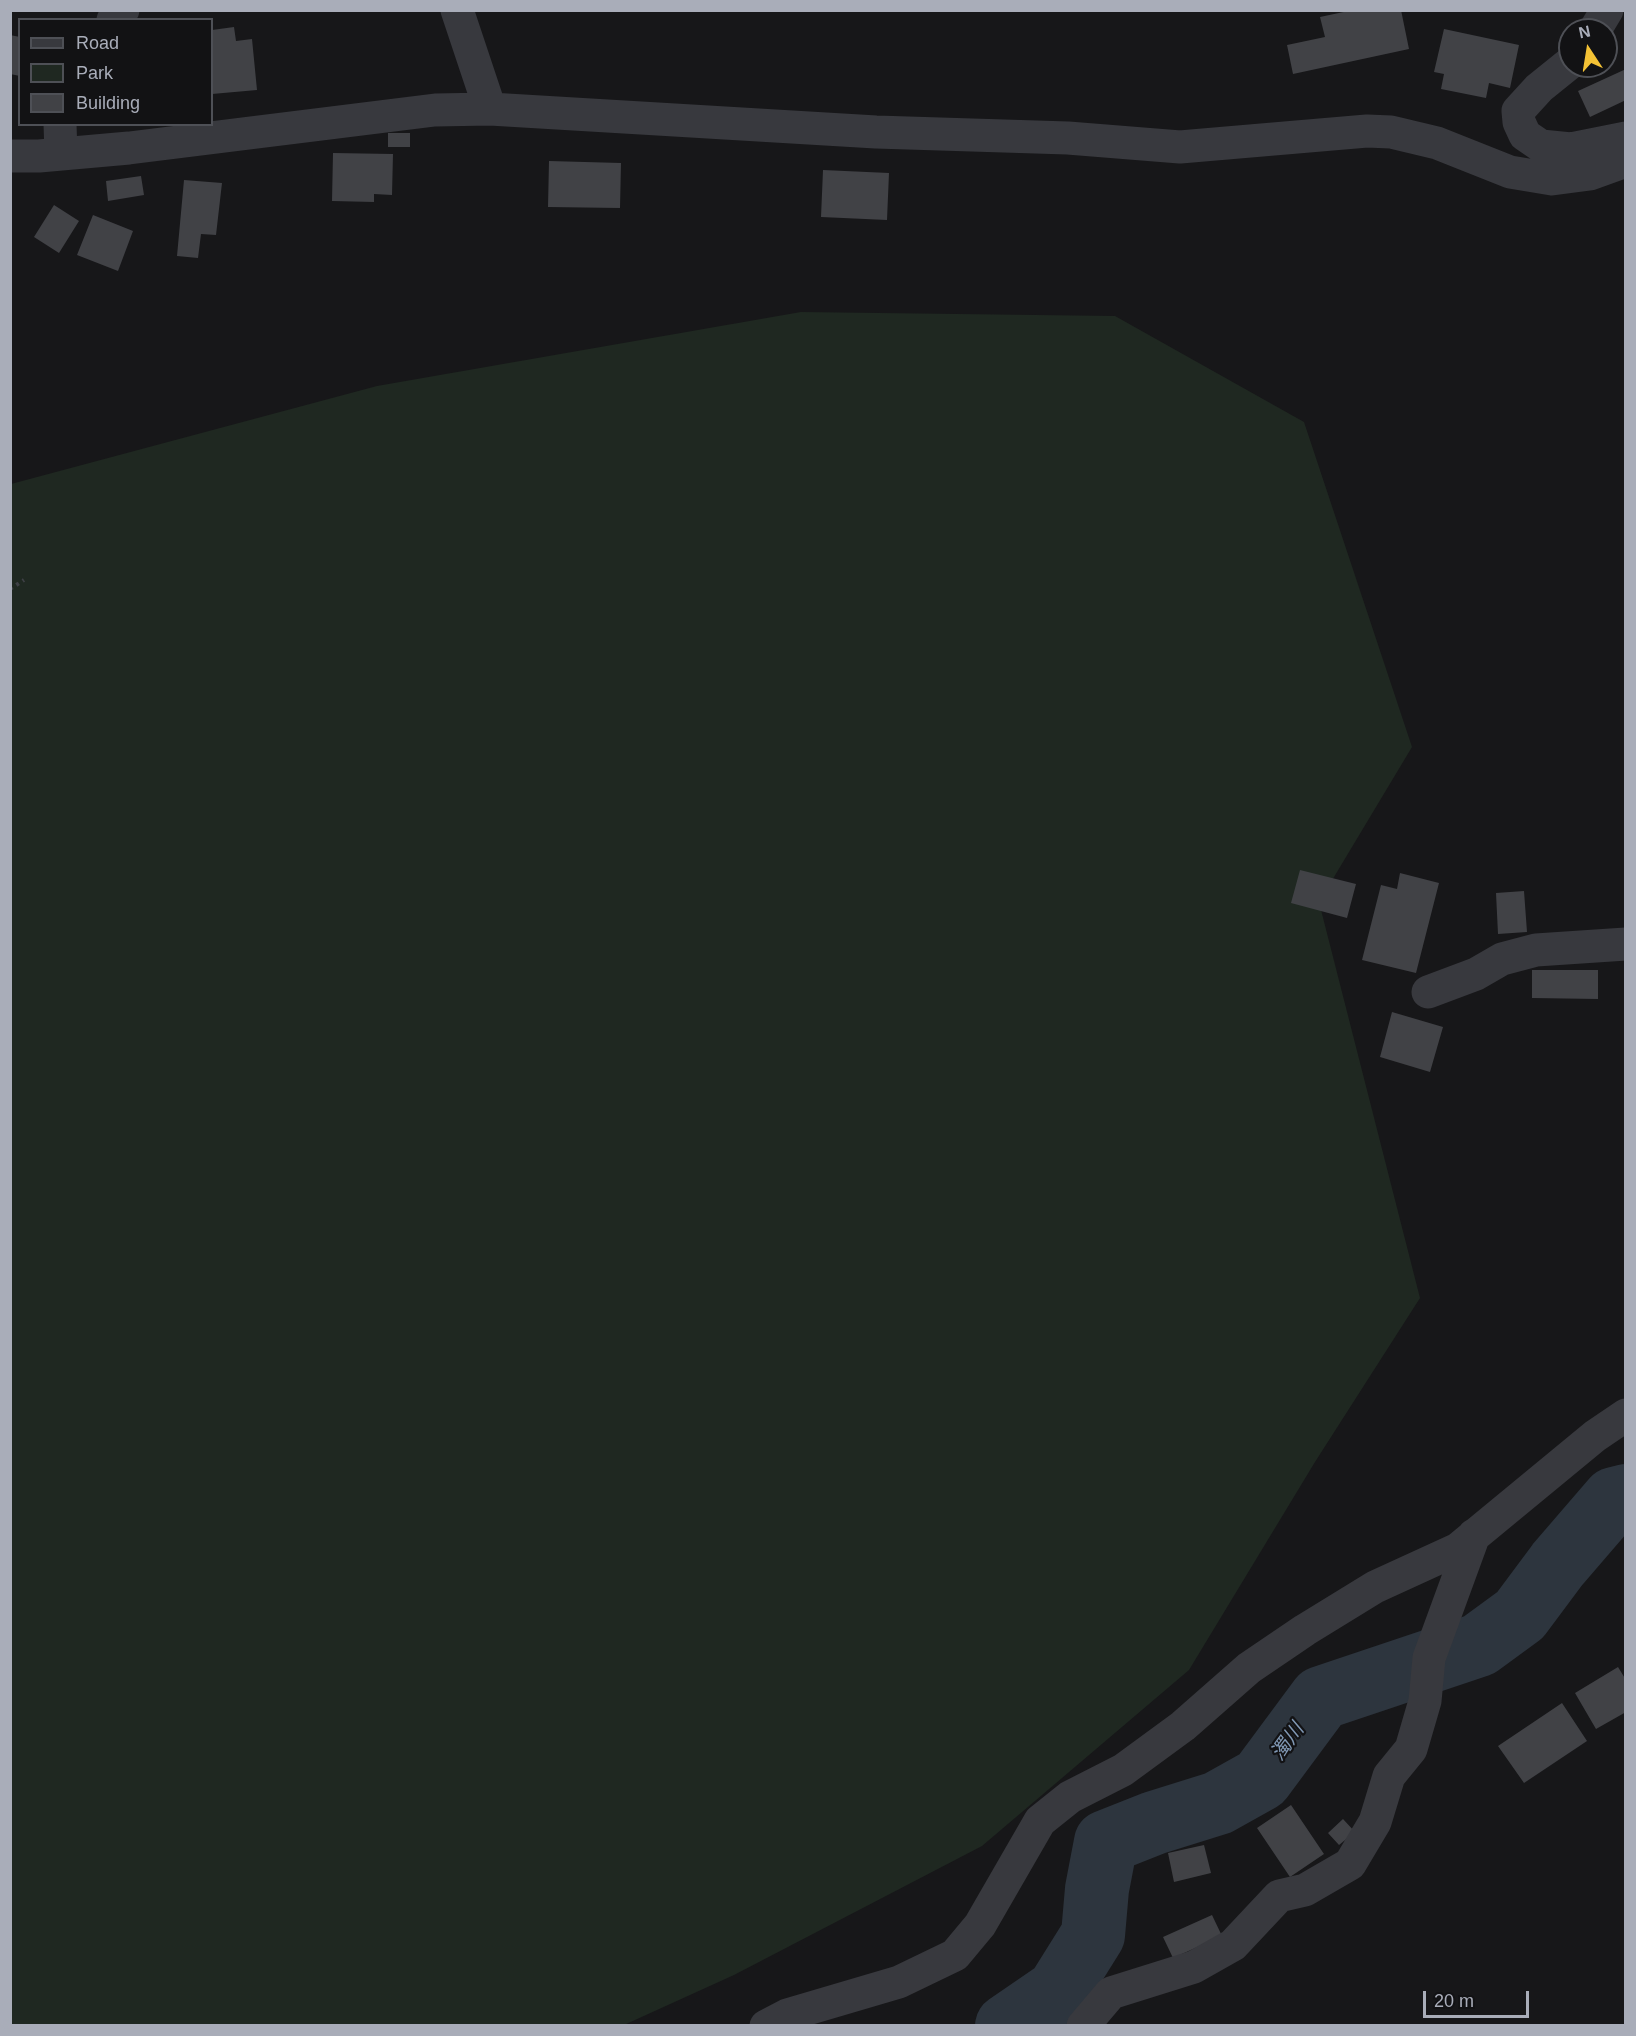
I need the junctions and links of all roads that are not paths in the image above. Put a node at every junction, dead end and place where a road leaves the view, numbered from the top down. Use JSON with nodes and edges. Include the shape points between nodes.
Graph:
{"nodes":[{"id":1,"x":457,"y":10,"type":"edge"},
{"id":2,"x":1558,"y":73,"type":"edge"},
{"id":3,"x":490,"y":109,"type":"junction"},
{"id":4,"x":1626,"y":138,"type":"edge"},
{"id":5,"x":60,"y":139,"type":"edge"},
{"id":6,"x":10,"y":156,"type":"edge"},
{"id":7,"x":1626,"y":161,"type":"edge"},
{"id":8,"x":1626,"y":944,"type":"edge"},
{"id":9,"x":1428,"y":992,"type":"dead end"},
{"id":10,"x":1626,"y":1415,"type":"edge"},
{"id":11,"x":1474,"y":1535,"type":"junction"},
{"id":12,"x":766,"y":2025,"type":"edge"},
{"id":13,"x":1083,"y":2025,"type":"edge"}],
"edges":[{"from":1,"to":3,"type":"street"},
{"from":2,"to":4,"type":"street","via":[[1518,111],[1525,135],[1541,146],[1571,149]]},
{"from":3,"to":5,"type":"street","via":[[435,110],[239,135]]},
{"from":3,"to":7,"type":"street","via":[[1180,147],[1391,132],[1437,143],[1509,172],[1552,179],[1590,174]]},
{"from":5,"to":6,"type":"street"},
{"from":8,"to":9,"type":"street","via":[[1536,950],[1502,959],[1476,974]]},
{"from":10,"to":11,"type":"street"},
{"from":11,"to":12,"type":"street","via":[[1458,1549],[1375,1587],[1305,1629],[1249,1668],[1183,1726],[1122,1770],[1070,1797],[1040,1821],[981,1925],[955,1955],[899,1982],[787,2015]]},
{"from":11,"to":13,"type":"street","via":[[1429,1658],[1425,1701],[1411,1749],[1389,1776],[1375,1822],[1350,1864],[1305,1890],[1279,1896],[1233,1945],[1194,1966],[1111,1993]]}]}
